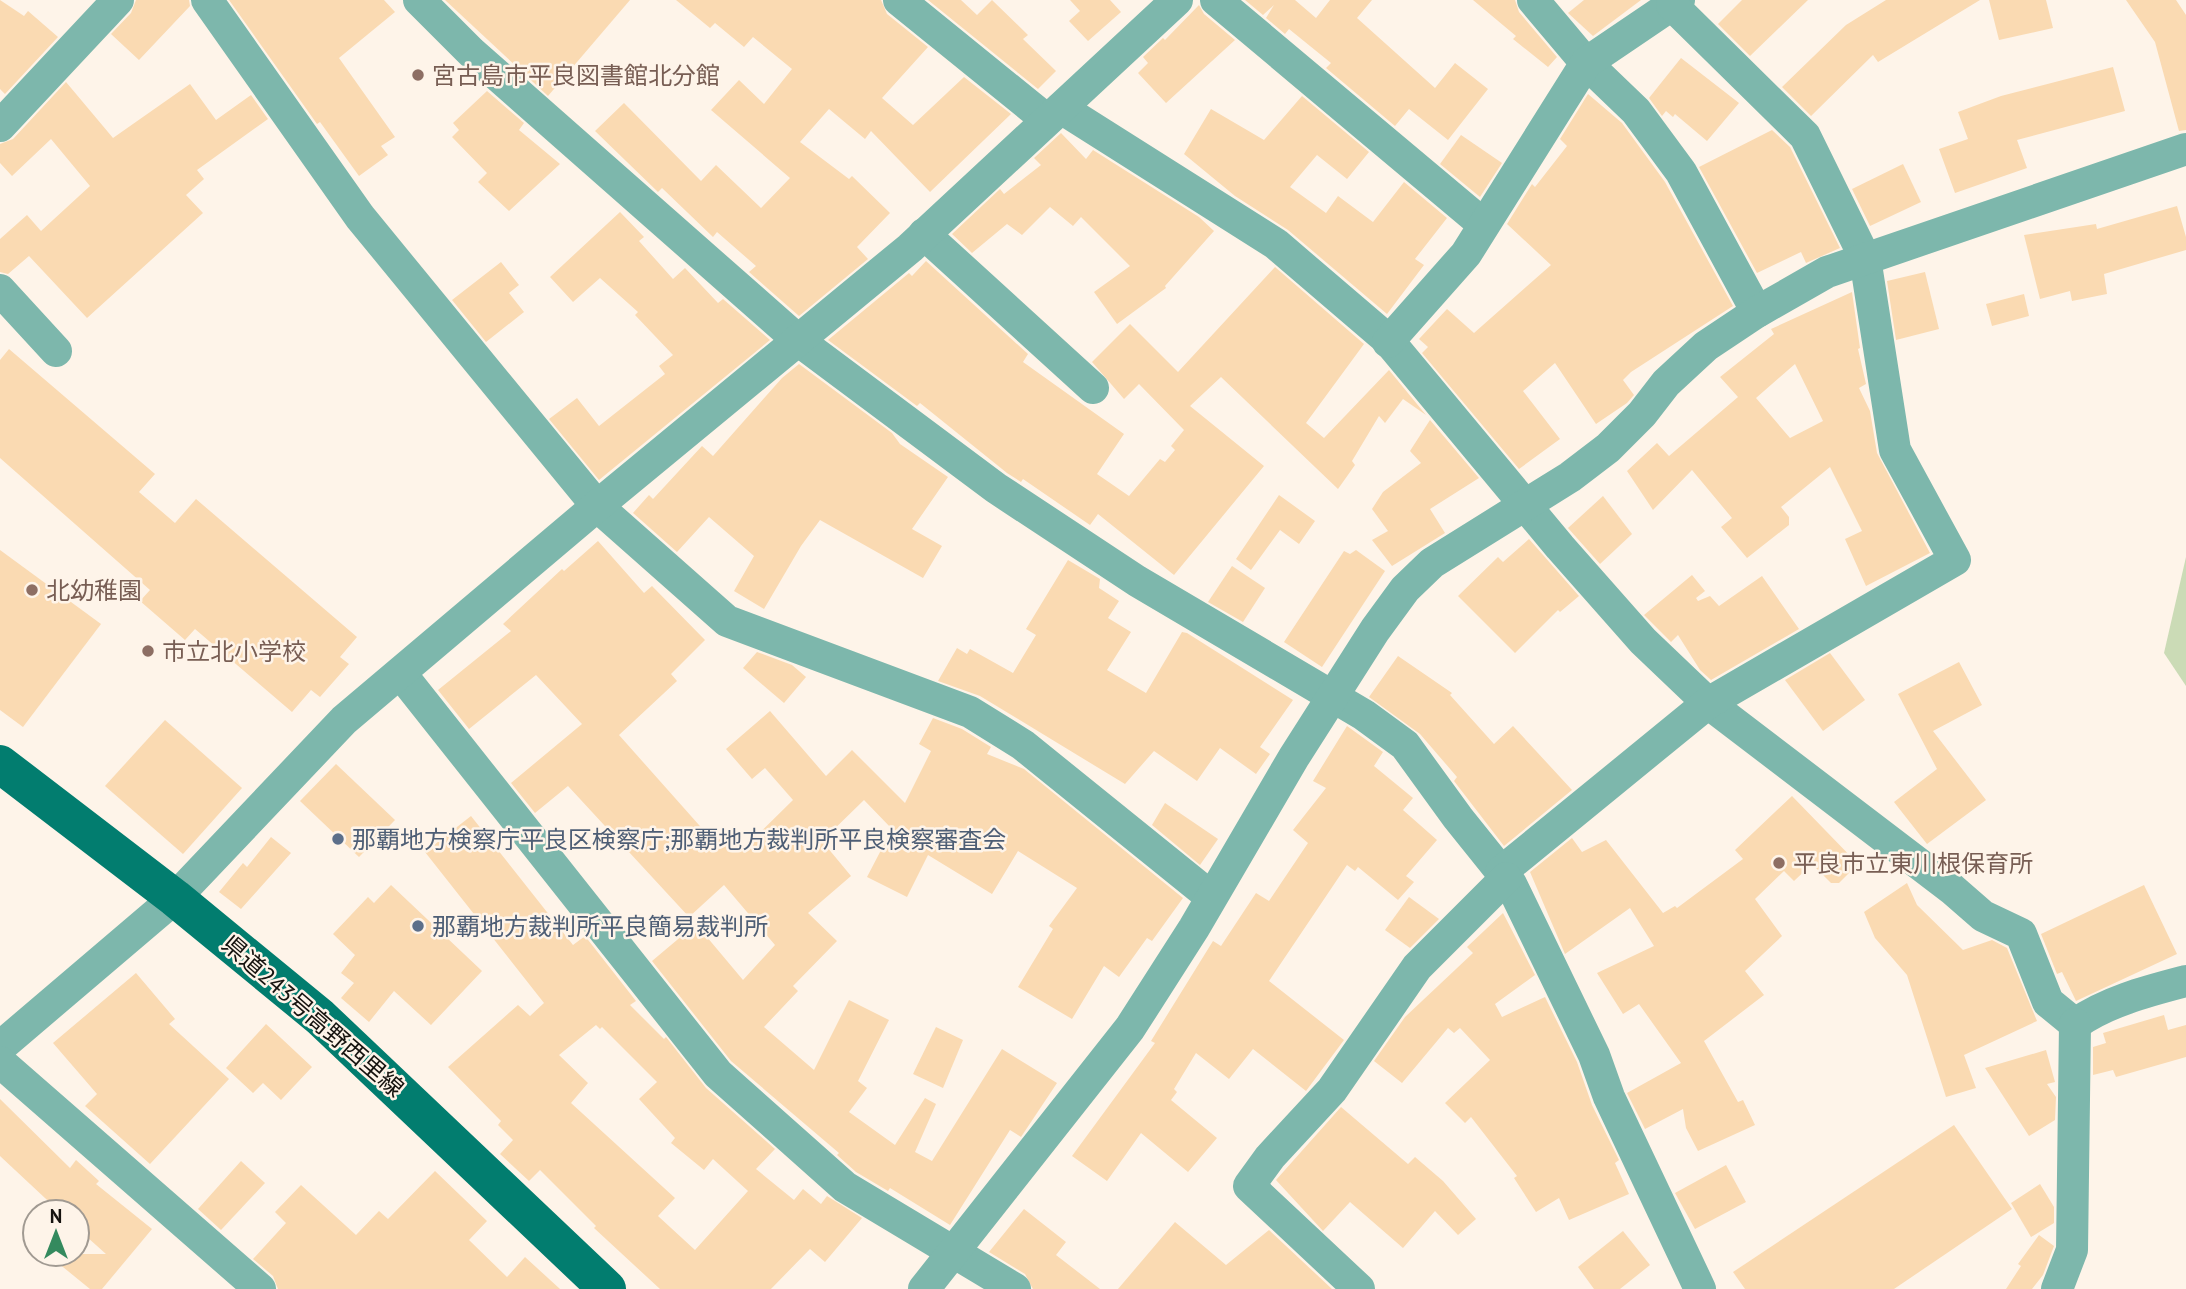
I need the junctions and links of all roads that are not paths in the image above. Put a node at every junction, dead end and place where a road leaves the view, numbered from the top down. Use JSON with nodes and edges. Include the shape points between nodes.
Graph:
{"nodes":[{"id":1,"x":118,"y":0,"type":"edge"},
{"id":2,"x":207,"y":0,"type":"edge"},
{"id":3,"x":419,"y":0,"type":"edge"},
{"id":4,"x":899,"y":0,"type":"edge"},
{"id":5,"x":1177,"y":0,"type":"edge"},
{"id":6,"x":1216,"y":0,"type":"edge"},
{"id":7,"x":1533,"y":0,"type":"edge"},
{"id":8,"x":1675,"y":2,"type":"edge"},
{"id":9,"x":1586,"y":63,"type":"junction"},
{"id":10,"x":1054,"y":114,"type":"junction"},
{"id":11,"x":0,"y":125,"type":"edge"},
{"id":12,"x":2186,"y":149,"type":"edge"},
{"id":13,"x":1483,"y":224,"type":"junction"},
{"id":14,"x":924,"y":234,"type":"junction"},
{"id":15,"x":1865,"y":258,"type":"junction"},
{"id":16,"x":0,"y":290,"type":"edge"},
{"id":17,"x":1757,"y":312,"type":"junction"},
{"id":18,"x":799,"y":341,"type":"junction"},
{"id":19,"x":1388,"y":342,"type":"junction"},
{"id":20,"x":57,"y":351,"type":"dead end"},
{"id":21,"x":1093,"y":388,"type":"dead end"},
{"id":22,"x":1523,"y":505,"type":"junction"},
{"id":23,"x":597,"y":506,"type":"junction"},
{"id":24,"x":401,"y":674,"type":"junction"},
{"id":25,"x":1332,"y":697,"type":"junction"},
{"id":26,"x":1707,"y":703,"type":"junction"},
{"id":27,"x":0,"y":764,"type":"edge"},
{"id":28,"x":1504,"y":875,"type":"junction"},
{"id":29,"x":1210,"y":896,"type":"junction"},
{"id":30,"x":175,"y":898,"type":"junction"},
{"id":31,"x":2186,"y":981,"type":"edge"},
{"id":32,"x":2076,"y":1024,"type":"junction"},
{"id":33,"x":0,"y":1047,"type":"edge"},
{"id":34,"x":0,"y":1062,"type":"edge"},
{"id":35,"x":954,"y":1252,"type":"junction"},
{"id":36,"x":260,"y":1289,"type":"edge"},
{"id":37,"x":607,"y":1289,"type":"edge"},
{"id":38,"x":924,"y":1289,"type":"edge"},
{"id":39,"x":1015,"y":1289,"type":"edge"},
{"id":40,"x":1359,"y":1289,"type":"edge"},
{"id":41,"x":1700,"y":1289,"type":"edge"},
{"id":42,"x":2057,"y":1289,"type":"edge"}],
"edges":[{"from":1,"to":11,"type":"street"},
{"from":2,"to":23,"type":"street","via":[[360,217]]},
{"from":3,"to":18,"type":"street","via":[[471,52]]},
{"from":4,"to":10,"type":"street"},
{"from":5,"to":10,"type":"street"},
{"from":6,"to":13,"type":"street"},
{"from":7,"to":9,"type":"street"},
{"from":8,"to":9,"type":"street"},
{"from":8,"to":15,"type":"street","via":[[1805,136]]},
{"from":9,"to":13,"type":"street"},
{"from":9,"to":17,"type":"street","via":[[1636,111],[1681,172]]},
{"from":10,"to":14,"type":"street"},
{"from":10,"to":19,"type":"street","via":[[1276,244]]},
{"from":12,"to":15,"type":"street"},
{"from":13,"to":19,"type":"street","via":[[1466,254]]},
{"from":14,"to":18,"type":"street"},
{"from":14,"to":21,"type":"street"},
{"from":15,"to":17,"type":"street","via":[[1827,272]]},
{"from":15,"to":26,"type":"street","via":[[1895,450],[1955,560]]},
{"from":16,"to":20,"type":"street"},
{"from":17,"to":22,"type":"street","via":[[1696,355],[1608,448]]},
{"from":18,"to":23,"type":"street"},
{"from":18,"to":25,"type":"street","via":[[996,488],[1138,581]]},
{"from":19,"to":22,"type":"street"},
{"from":22,"to":25,"type":"street","via":[[1432,563],[1405,589]]},
{"from":22,"to":26,"type":"street","via":[[1643,641]]},
{"from":23,"to":24,"type":"street"},
{"from":23,"to":29,"type":"street","via":[[727,621],[970,712],[1024,745]]},
{"from":24,"to":30,"type":"street","via":[[344,720]]},
{"from":24,"to":35,"type":"street","via":[[718,1074],[845,1187]]},
{"from":25,"to":28,"type":"street","via":[[1405,745]]},
{"from":25,"to":29,"type":"street"},
{"from":26,"to":28,"type":"street"},
{"from":26,"to":32,"type":"street","via":[[1983,916],[2021,934],[2048,1003]]},
{"from":27,"to":30,"type":"main road","name":"県道243号高野西里線"},
{"from":28,"to":40,"type":"street","via":[[1417,967],[1332,1090],[1249,1186]]},
{"from":28,"to":41,"type":"street","via":[[1594,1055],[1609,1097]]},
{"from":29,"to":35,"type":"street","via":[[1130,1028]]},
{"from":30,"to":33,"type":"street"},
{"from":30,"to":37,"type":"main road","name":"県道243号高野西里線","via":[[320,1017]]},
{"from":31,"to":32,"type":"street","via":[[2134,995]]},
{"from":32,"to":42,"type":"street","via":[[2072,1250]]},
{"from":34,"to":36,"type":"street"},
{"from":35,"to":38,"type":"street"},
{"from":35,"to":39,"type":"street"}]}
